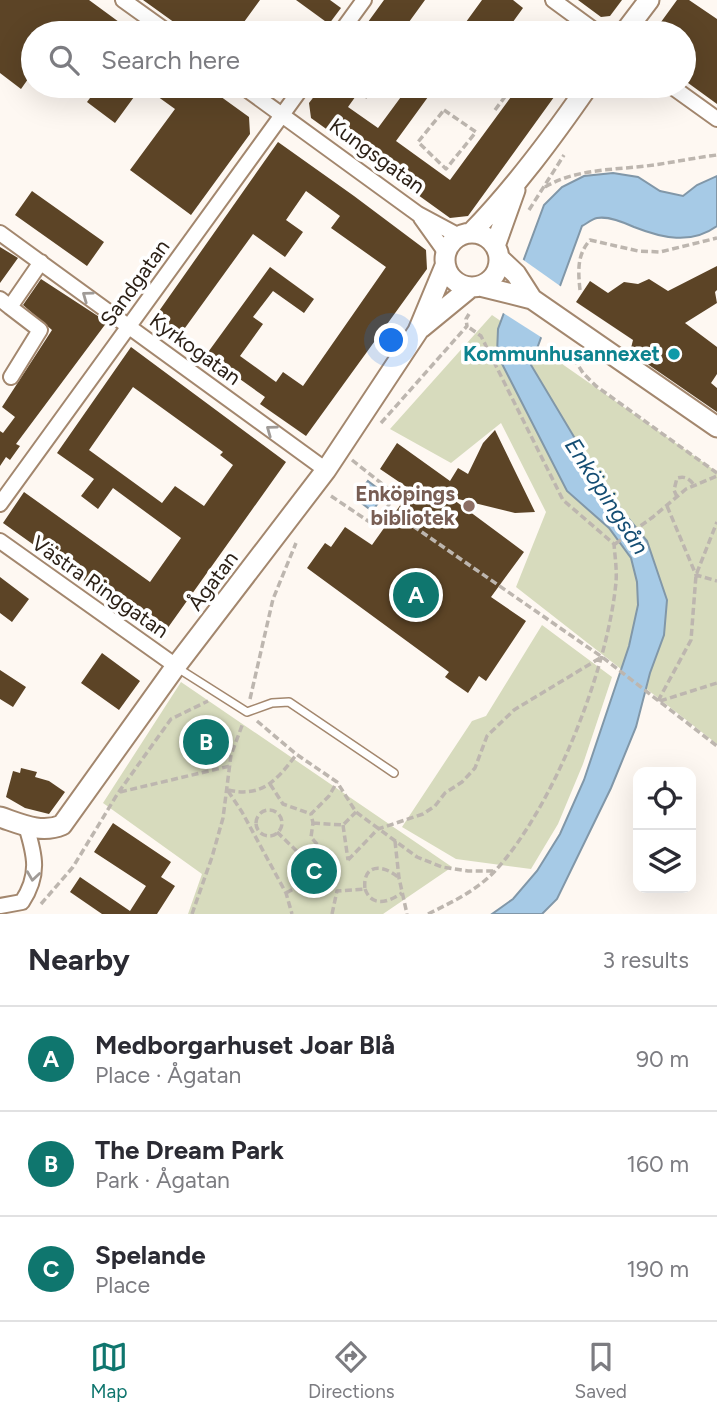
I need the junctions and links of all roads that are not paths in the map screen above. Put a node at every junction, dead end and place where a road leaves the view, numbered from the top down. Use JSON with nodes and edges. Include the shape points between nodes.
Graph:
{"nodes":[{"id":1,"x":123,"y":0,"type":"edge"},
{"id":2,"x":364,"y":0,"type":"edge"},
{"id":3,"x":553,"y":0,"type":"edge"},
{"id":4,"x":649,"y":0,"type":"edge"},
{"id":5,"x":152,"y":21,"type":"edge"},
{"id":6,"x":349,"y":21,"type":"edge"},
{"id":7,"x":582,"y":21,"type":"edge"},
{"id":8,"x":633,"y":21,"type":"edge"},
{"id":9,"x":259,"y":98,"type":"edge"},
{"id":10,"x":294,"y":98,"type":"edge"},
{"id":11,"x":580,"y":98,"type":"edge"},
{"id":12,"x":688,"y":98,"type":"edge"},
{"id":13,"x":282,"y":115,"type":"junction"},
{"id":14,"x":717,"y":119,"type":"edge"},
{"id":15,"x":518,"y":182,"type":"junction"},
{"id":16,"x":418,"y":214,"type":"junction"},
{"id":17,"x":0,"y":233,"type":"edge"},
{"id":18,"x":465,"y":234,"type":"junction"},
{"id":19,"x":497,"y":252,"type":"junction"},
{"id":20,"x":446,"y":260,"type":"junction"},
{"id":21,"x":41,"y":262,"type":"junction"},
{"id":22,"x":476,"y":287,"type":"junction"},
{"id":23,"x":532,"y":299,"type":"junction"},
{"id":24,"x":5,"y":303,"type":"edge"},
{"id":25,"x":129,"y":327,"type":"junction"},
{"id":26,"x":418,"y":331,"type":"junction"},
{"id":27,"x":12,"y":377,"type":"dead end"},
{"id":28,"x":717,"y":427,"type":"edge"},
{"id":29,"x":326,"y":470,"type":"junction"},
{"id":30,"x":0,"y":504,"type":"edge"},
{"id":31,"x":0,"y":541,"type":"edge"},
{"id":32,"x":176,"y":666,"type":"junction"},
{"id":33,"x":394,"y":773,"type":"dead end"},
{"id":34,"x":0,"y":817,"type":"edge"},
{"id":35,"x":26,"y":826,"type":"junction"},
{"id":36,"x":0,"y":906,"type":"edge"}],
"edges":[{"from":1,"to":5,"type":"street"},
{"from":2,"to":6,"type":"street"},
{"from":3,"to":7,"type":"street"},
{"from":4,"to":8,"type":"street"},
{"from":9,"to":13,"type":"street","name":"Kungsgatan"},
{"from":10,"to":13,"type":"street","name":"Sandgatan"},
{"from":11,"to":15,"type":"street","name":"Ågatan"},
{"from":12,"to":14,"type":"street"},
{"from":13,"to":16,"type":"street","name":"Kungsgatan"},
{"from":13,"to":25,"type":"street","name":"Sandgatan"},
{"from":15,"to":18,"type":"street","name":"Ågatan"},
{"from":15,"to":19,"type":"street","name":"Ågatan"},
{"from":16,"to":18,"type":"street","name":"Kungsgatan"},
{"from":16,"to":20,"type":"street","name":"Kungsgatan"},
{"from":17,"to":21,"type":"street","name":"Kyrkogatan"},
{"from":18,"to":19,"type":"street","via":[[485,236]]},
{"from":18,"to":20,"type":"street","name":"Ågatan","via":[[452,241]]},
{"from":19,"to":22,"type":"street","name":"Ågatan","via":[[494,275]]},
{"from":19,"to":23,"type":"street"},
{"from":20,"to":22,"type":"street","via":[[455,281]]},
{"from":20,"to":26,"type":"street","name":"Ågatan"},
{"from":21,"to":24,"type":"street"},
{"from":25,"to":21,"type":"street","name":"Kyrkogatan","one_way":true},
{"from":22,"to":23,"type":"street"},
{"from":22,"to":26,"type":"street","name":"Ågatan"},
{"from":23,"to":28,"type":"street"},
{"from":24,"to":27,"type":"street","via":[[40,330]]},
{"from":29,"to":25,"type":"street","name":"Kyrkogatan","one_way":true},
{"from":25,"to":30,"type":"street","name":"Sandgatan"},
{"from":26,"to":29,"type":"street","name":"Ågatan"},
{"from":29,"to":32,"type":"street","name":"Ågatan"},
{"from":31,"to":32,"type":"street","name":"Västra Ringgatan"},
{"from":32,"to":33,"type":"lane","via":[[247,712],[289,702]]},
{"from":32,"to":35,"type":"street","name":"Ågatan","via":[[62,825],[52,829]]},
{"from":34,"to":35,"type":"street"},
{"from":35,"to":36,"type":"street","one_way":true,"via":[[35,868],[31,888],[22,902]]}]}
